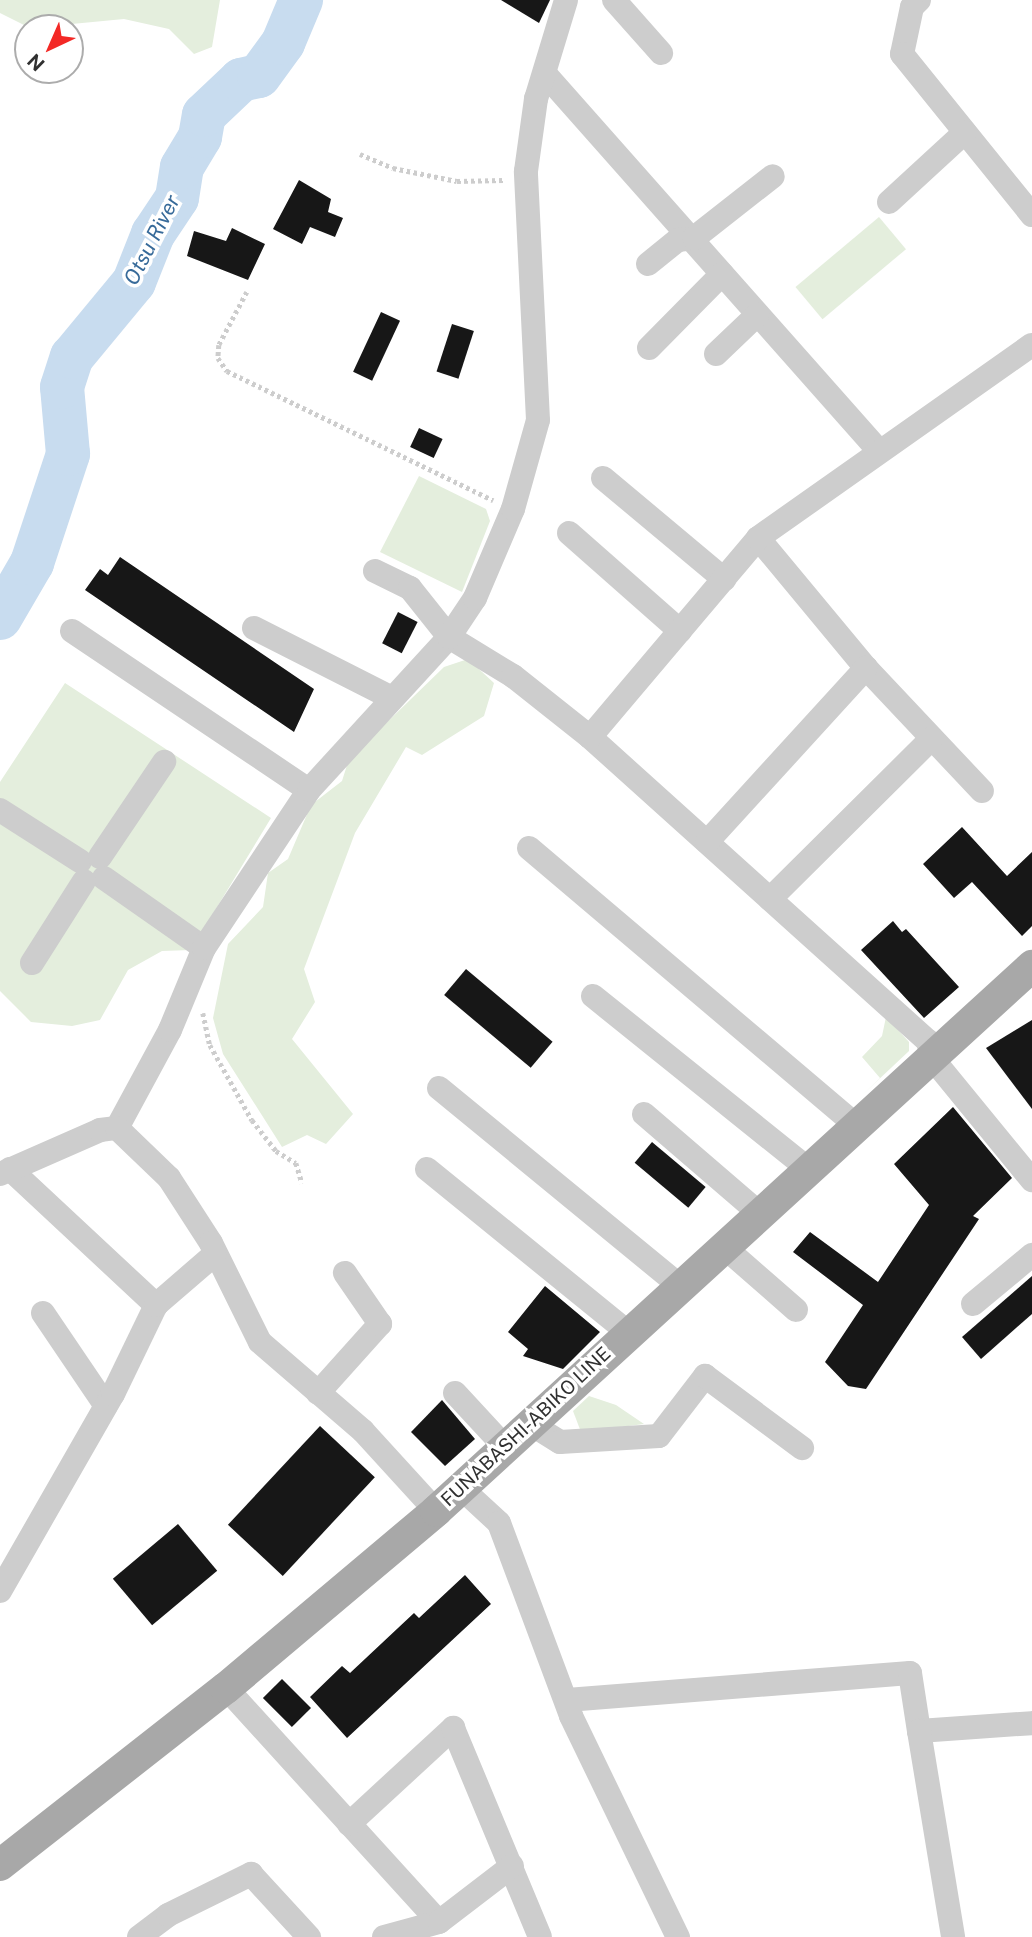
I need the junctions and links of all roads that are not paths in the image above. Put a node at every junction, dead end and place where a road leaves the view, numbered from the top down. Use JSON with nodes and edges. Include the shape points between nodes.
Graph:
{"nodes":[{"id":1,"x":566,"y":0,"type":"edge"},
{"id":2,"x":614,"y":0,"type":"edge"},
{"id":3,"x":919,"y":0,"type":"edge"},
{"id":4,"x":661,"y":53,"type":"dead end"},
{"id":5,"x":546,"y":75,"type":"junction"},
{"id":6,"x":965,"y":132,"type":"junction"},
{"id":7,"x":773,"y":176,"type":"dead end"},
{"id":8,"x":889,"y":202,"type":"dead end"},
{"id":9,"x":1032,"y":215,"type":"edge"},
{"id":10,"x":694,"y":238,"type":"junction"},
{"id":11,"x":648,"y":264,"type":"dead end"},
{"id":12,"x":722,"y":274,"type":"junction"},
{"id":13,"x":757,"y":315,"type":"junction"},
{"id":14,"x":1032,"y":345,"type":"edge"},
{"id":15,"x":649,"y":348,"type":"dead end"},
{"id":16,"x":716,"y":354,"type":"dead end"},
{"id":17,"x":879,"y":451,"type":"junction"},
{"id":18,"x":604,"y":478,"type":"dead end"},
{"id":19,"x":569,"y":533,"type":"dead end"},
{"id":20,"x":758,"y":538,"type":"junction"},
{"id":21,"x":375,"y":571,"type":"dead end"},
{"id":22,"x":724,"y":579,"type":"junction"},
{"id":23,"x":254,"y":628,"type":"dead end"},
{"id":24,"x":72,"y":631,"type":"dead end"},
{"id":25,"x":680,"y":631,"type":"junction"},
{"id":26,"x":449,"y":637,"type":"junction"},
{"id":27,"x":866,"y":668,"type":"junction"},
{"id":28,"x":390,"y":697,"type":"junction"},
{"id":29,"x":590,"y":737,"type":"junction"},
{"id":30,"x":932,"y":738,"type":"junction"},
{"id":31,"x":164,"y":762,"type":"dead end"},
{"id":32,"x":309,"y":790,"type":"junction"},
{"id":33,"x":982,"y":791,"type":"dead end"},
{"id":34,"x":0,"y":810,"type":"edge"},
{"id":35,"x":707,"y":842,"type":"junction"},
{"id":36,"x":529,"y":848,"type":"dead end"},
{"id":37,"x":92,"y":869,"type":"junction"},
{"id":38,"x":770,"y":899,"type":"junction"},
{"id":39,"x":204,"y":948,"type":"junction"},
{"id":40,"x":32,"y":963,"type":"dead end"},
{"id":41,"x":1032,"y":966,"type":"edge"},
{"id":42,"x":593,"y":996,"type":"dead end"},
{"id":43,"x":932,"y":1058,"type":"junction"},
{"id":44,"x":439,"y":1088,"type":"dead end"},
{"id":45,"x":644,"y":1114,"type":"dead end"},
{"id":46,"x":856,"y":1125,"type":"junction"},
{"id":47,"x":117,"y":1128,"type":"junction"},
{"id":48,"x":427,"y":1169,"type":"dead end"},
{"id":49,"x":808,"y":1170,"type":"junction"},
{"id":50,"x":5,"y":1171,"type":"edge"},
{"id":51,"x":1032,"y":1180,"type":"edge"},
{"id":52,"x":759,"y":1213,"type":"junction"},
{"id":53,"x":723,"y":1246,"type":"junction"},
{"id":54,"x":214,"y":1255,"type":"junction"},
{"id":55,"x":1032,"y":1255,"type":"edge"},
{"id":56,"x":345,"y":1273,"type":"dead end"},
{"id":57,"x":680,"y":1286,"type":"junction"},
{"id":58,"x":973,"y":1304,"type":"dead end"},
{"id":59,"x":156,"y":1305,"type":"junction"},
{"id":60,"x":796,"y":1310,"type":"dead end"},
{"id":61,"x":43,"y":1313,"type":"dead end"},
{"id":62,"x":629,"y":1333,"type":"junction"},
{"id":63,"x":455,"y":1392,"type":"dead end"},
{"id":64,"x":318,"y":1393,"type":"junction"},
{"id":65,"x":106,"y":1406,"type":"junction"},
{"id":66,"x":531,"y":1424,"type":"junction"},
{"id":67,"x":505,"y":1447,"type":"junction"},
{"id":68,"x":802,"y":1448,"type":"dead end"},
{"id":69,"x":460,"y":1487,"type":"junction"},
{"id":70,"x":436,"y":1511,"type":"junction"},
{"id":71,"x":0,"y":1591,"type":"edge"},
{"id":72,"x":226,"y":1688,"type":"junction"},
{"id":73,"x":567,"y":1700,"type":"junction"},
{"id":74,"x":1032,"y":1723,"type":"edge"},
{"id":75,"x":919,"y":1731,"type":"junction"},
{"id":76,"x":349,"y":1824,"type":"junction"},
{"id":77,"x":0,"y":1865,"type":"edge"},
{"id":78,"x":512,"y":1866,"type":"junction"},
{"id":79,"x":439,"y":1922,"type":"junction"},
{"id":80,"x":950,"y":1936,"type":"edge"},
{"id":81,"x":139,"y":1937,"type":"edge"},
{"id":82,"x":309,"y":1937,"type":"edge"},
{"id":83,"x":384,"y":1937,"type":"edge"},
{"id":84,"x":540,"y":1937,"type":"edge"},
{"id":85,"x":678,"y":1937,"type":"edge"}],
"edges":[{"from":1,"to":5,"type":"street"},
{"from":2,"to":4,"type":"street"},
{"from":3,"to":6,"type":"street","via":[[912,8],[902,54]]},
{"from":5,"to":10,"type":"street"},
{"from":5,"to":26,"type":"street","via":[[536,99],[526,171],[538,420],[513,509],[475,598]]},
{"from":6,"to":8,"type":"street"},
{"from":6,"to":9,"type":"street"},
{"from":7,"to":10,"type":"street"},
{"from":10,"to":11,"type":"street","via":[[678,240]]},
{"from":10,"to":12,"type":"street"},
{"from":12,"to":13,"type":"street"},
{"from":12,"to":15,"type":"street"},
{"from":13,"to":16,"type":"street"},
{"from":13,"to":17,"type":"street"},
{"from":14,"to":17,"type":"street"},
{"from":17,"to":20,"type":"street"},
{"from":18,"to":22,"type":"street"},
{"from":19,"to":25,"type":"street"},
{"from":20,"to":22,"type":"street"},
{"from":20,"to":27,"type":"street"},
{"from":21,"to":26,"type":"street","via":[[410,588]]},
{"from":22,"to":25,"type":"street"},
{"from":23,"to":28,"type":"street"},
{"from":24,"to":32,"type":"street"},
{"from":25,"to":29,"type":"street"},
{"from":26,"to":28,"type":"street"},
{"from":26,"to":29,"type":"street","via":[[513,676]]},
{"from":27,"to":30,"type":"street"},
{"from":27,"to":35,"type":"street"},
{"from":28,"to":32,"type":"street"},
{"from":29,"to":35,"type":"street"},
{"from":30,"to":33,"type":"street"},
{"from":30,"to":38,"type":"street"},
{"from":31,"to":37,"type":"street"},
{"from":32,"to":39,"type":"street"},
{"from":34,"to":37,"type":"street"},
{"from":35,"to":38,"type":"street"},
{"from":36,"to":46,"type":"street"},
{"from":37,"to":39,"type":"street"},
{"from":37,"to":40,"type":"street"},
{"from":38,"to":43,"type":"street","via":[[928,1041]]},
{"from":39,"to":47,"type":"street"},
{"from":41,"to":43,"type":"main road","name":"FUNABASHI-ABIKO LINE"},
{"from":42,"to":49,"type":"street"},
{"from":43,"to":46,"type":"main road","name":"FUNABASHI-ABIKO LINE"},
{"from":43,"to":51,"type":"street"},
{"from":44,"to":57,"type":"street"},
{"from":45,"to":52,"type":"street"},
{"from":46,"to":49,"type":"main road","name":"FUNABASHI-ABIKO LINE"},
{"from":47,"to":50,"type":"street","via":[[100,1129]]},
{"from":47,"to":54,"type":"street","via":[[169,1178]]},
{"from":48,"to":62,"type":"street"},
{"from":49,"to":52,"type":"main road","name":"FUNABASHI-ABIKO LINE"},
{"from":50,"to":59,"type":"street"},
{"from":52,"to":53,"type":"main road","name":"FUNABASHI-ABIKO LINE"},
{"from":53,"to":57,"type":"main road","name":"FUNABASHI-ABIKO LINE"},
{"from":53,"to":60,"type":"street"},
{"from":54,"to":59,"type":"street"},
{"from":54,"to":64,"type":"street","via":[[260,1342]]},
{"from":55,"to":58,"type":"street"},
{"from":56,"to":64,"type":"street","via":[[380,1324]]},
{"from":57,"to":62,"type":"main road","name":"FUNABASHI-ABIKO LINE"},
{"from":59,"to":65,"type":"street"},
{"from":61,"to":65,"type":"street"},
{"from":62,"to":66,"type":"main road","name":"FUNABASHI-ABIKO LINE"},
{"from":63,"to":67,"type":"street"},
{"from":64,"to":70,"type":"street","via":[[363,1431]]},
{"from":65,"to":71,"type":"street"},
{"from":66,"to":67,"type":"main road","name":"FUNABASHI-ABIKO LINE"},
{"from":66,"to":68,"type":"street","via":[[560,1442],[659,1436],[705,1376]]},
{"from":67,"to":69,"type":"main road","name":"FUNABASHI-ABIKO LINE"},
{"from":69,"to":70,"type":"main road","name":"FUNABASHI-ABIKO LINE"},
{"from":69,"to":73,"type":"street","via":[[499,1523]]},
{"from":70,"to":72,"type":"main road","name":"FUNABASHI-ABIKO LINE"},
{"from":72,"to":76,"type":"street"},
{"from":72,"to":77,"type":"main road","name":"FUNABASHI-ABIKO LINE"},
{"from":73,"to":75,"type":"street","via":[[910,1673]]},
{"from":73,"to":85,"type":"street","via":[[592,1763]]},
{"from":74,"to":75,"type":"street"},
{"from":75,"to":80,"type":"street"},
{"from":76,"to":78,"type":"street","via":[[453,1728]]},
{"from":76,"to":79,"type":"street"},
{"from":78,"to":79,"type":"street"},
{"from":78,"to":84,"type":"street"},
{"from":79,"to":83,"type":"street"},
{"from":81,"to":82,"type":"street","via":[[168,1915],[251,1874]]}]}
